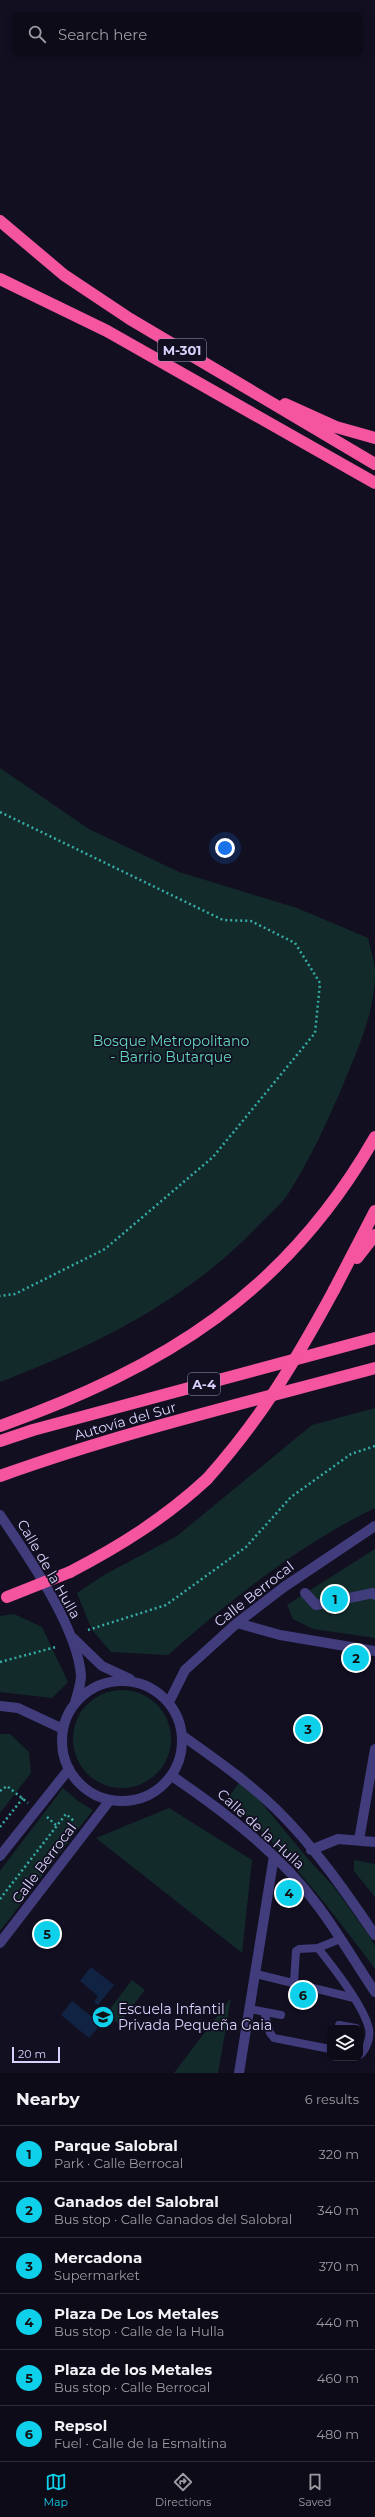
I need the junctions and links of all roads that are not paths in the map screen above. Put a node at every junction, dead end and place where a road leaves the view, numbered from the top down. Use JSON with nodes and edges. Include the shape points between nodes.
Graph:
{"nodes":[{"id":1,"x":0,"y":221,"type":"edge"},
{"id":2,"x":0,"y":279,"type":"edge"},
{"id":3,"x":240,"y":384,"type":"junction"},
{"id":4,"x":375,"y":438,"type":"edge"},
{"id":5,"x":375,"y":464,"type":"edge"},
{"id":6,"x":375,"y":483,"type":"edge"},
{"id":7,"x":375,"y":1137,"type":"edge"},
{"id":8,"x":375,"y":1212,"type":"edge"},
{"id":9,"x":375,"y":1235,"type":"edge"},
{"id":10,"x":343,"y":1274,"type":"junction"},
{"id":11,"x":375,"y":1338,"type":"edge"},
{"id":12,"x":375,"y":1368,"type":"edge"},
{"id":13,"x":0,"y":1426,"type":"edge"},
{"id":14,"x":0,"y":1442,"type":"edge"},
{"id":15,"x":0,"y":1476,"type":"edge"},
{"id":16,"x":0,"y":1515,"type":"edge"},
{"id":17,"x":375,"y":1526,"type":"edge"},
{"id":18,"x":305,"y":1593,"type":"dead end"},
{"id":19,"x":374,"y":1593,"type":"edge"},
{"id":20,"x":4,"y":1598,"type":"edge"},
{"id":21,"x":237,"y":1623,"type":"junction"},
{"id":22,"x":73,"y":1638,"type":"junction"},
{"id":23,"x":375,"y":1651,"type":"edge"},
{"id":24,"x":137,"y":1682,"type":"junction"},
{"id":25,"x":169,"y":1702,"type":"junction"},
{"id":26,"x":75,"y":1703,"type":"junction"},
{"id":27,"x":0,"y":1706,"type":"edge"},
{"id":28,"x":63,"y":1729,"type":"junction"},
{"id":29,"x":183,"y":1736,"type":"junction"},
{"id":30,"x":375,"y":1749,"type":"edge"},
{"id":31,"x":69,"y":1769,"type":"junction"},
{"id":32,"x":172,"y":1776,"type":"junction"},
{"id":33,"x":110,"y":1800,"type":"junction"},
{"id":34,"x":359,"y":1840,"type":"junction"},
{"id":35,"x":375,"y":1842,"type":"edge"},
{"id":36,"x":311,"y":1850,"type":"junction"},
{"id":37,"x":0,"y":1856,"type":"edge"},
{"id":38,"x":274,"y":1856,"type":"junction"},
{"id":39,"x":375,"y":1936,"type":"edge"},
{"id":40,"x":340,"y":1939,"type":"junction"},
{"id":41,"x":0,"y":1943,"type":"edge"},
{"id":42,"x":318,"y":1948,"type":"junction"},
{"id":43,"x":256,"y":1974,"type":"junction"},
{"id":44,"x":294,"y":1983,"type":"junction"},
{"id":45,"x":375,"y":1992,"type":"edge"},
{"id":46,"x":354,"y":1998,"type":"junction"},
{"id":47,"x":250,"y":2009,"type":"junction"},
{"id":48,"x":264,"y":2012,"type":"junction"},
{"id":49,"x":281,"y":2015,"type":"dead end"},
{"id":50,"x":372,"y":2030,"type":"edge"},
{"id":51,"x":327,"y":2048,"type":"edge"},
{"id":52,"x":363,"y":2051,"type":"edge"},
{"id":53,"x":239,"y":2073,"type":"edge"}],
"edges":[{"from":1,"to":3,"type":"highway","number":"M-301","via":[[71,279],[130,319]]},
{"from":2,"to":6,"type":"highway","number":"M-301","via":[[107,331]]},
{"from":3,"to":4,"type":"highway","number":"M-301","via":[[336,427]]},
{"from":3,"to":5,"type":"highway","number":"M-301"},
{"from":7,"to":13,"type":"highway","via":[[358,1168],[321,1220],[287,1257],[234,1304],[165,1353],[76,1398]]},
{"from":8,"to":10,"type":"highway"},
{"from":9,"to":10,"type":"highway"},
{"from":10,"to":20,"type":"highway","bridge":true,"via":[[296,1359],[263,1410],[237,1446],[207,1479],[180,1504],[120,1545],[70,1572]]},
{"from":11,"to":14,"type":"highway","name":"Autovía del Sur","number":"A-4","via":[[33,1430]]},
{"from":12,"to":15,"type":"highway","name":"Autovía del Sur","number":"A-4","via":[[52,1457]]},
{"from":16,"to":22,"type":"street","name":"Calle de la Hulla","via":[[29,1558]]},
{"from":17,"to":21,"type":"street","name":"Calle Berrocal","via":[[284,1587]]},
{"from":18,"to":19,"type":"street","via":[[316,1605]]},
{"from":21,"to":23,"type":"street","via":[[280,1635]]},
{"from":21,"to":25,"type":"street","name":"Calle Berrocal","via":[[185,1670]]},
{"from":22,"to":24,"type":"street","via":[[102,1666]]},
{"from":22,"to":26,"type":"street","via":[[81,1677]]},
{"from":24,"to":25,"type":"street","via":[[155,1690]]},
{"from":24,"to":26,"type":"street","via":[[120,1680],[103,1683],[87,1691]]},
{"from":25,"to":29,"type":"street"},
{"from":26,"to":28,"type":"street","via":[[67,1715]]},
{"from":27,"to":28,"type":"street","via":[[18,1708]]},
{"from":28,"to":31,"type":"street","via":[[62,1750]]},
{"from":29,"to":32,"type":"street","via":[[179,1763]]},
{"from":29,"to":36,"type":"street","name":"Calle de la Hulla","via":[[242,1779],[276,1810]]},
{"from":30,"to":34,"type":"street"},
{"from":31,"to":33,"type":"street","via":[[86,1789]]},
{"from":31,"to":37,"type":"street"},
{"from":32,"to":33,"type":"street","via":[[155,1792],[133,1801]]},
{"from":32,"to":38,"type":"street","name":"Calle de la Hulla","via":[[212,1802]]},
{"from":33,"to":41,"type":"street","name":"Calle Berrocal"},
{"from":34,"to":35,"type":"street"},
{"from":34,"to":36,"type":"street","via":[[338,1839]]},
{"from":36,"to":39,"type":"street","name":"Calle de la Hulla","via":[[342,1887]]},
{"from":38,"to":40,"type":"street","name":"Calle de la Hulla","via":[[318,1906]]},
{"from":38,"to":43,"type":"street"},
{"from":40,"to":42,"type":"lane"},
{"from":40,"to":45,"type":"street","name":"Calle de la Hulla"},
{"from":42,"to":44,"type":"lane","via":[[296,1951]]},
{"from":42,"to":46,"type":"lane"},
{"from":43,"to":44,"type":"lane"},
{"from":43,"to":47,"type":"street"},
{"from":44,"to":46,"type":"lane"},
{"from":46,"to":50,"type":"lane"},
{"from":47,"to":48,"type":"lane"},
{"from":47,"to":53,"type":"street"},
{"from":48,"to":49,"type":"lane"},
{"from":48,"to":51,"type":"lane","via":[[274,2038]]},
{"from":50,"to":52,"type":"lane"}]}
